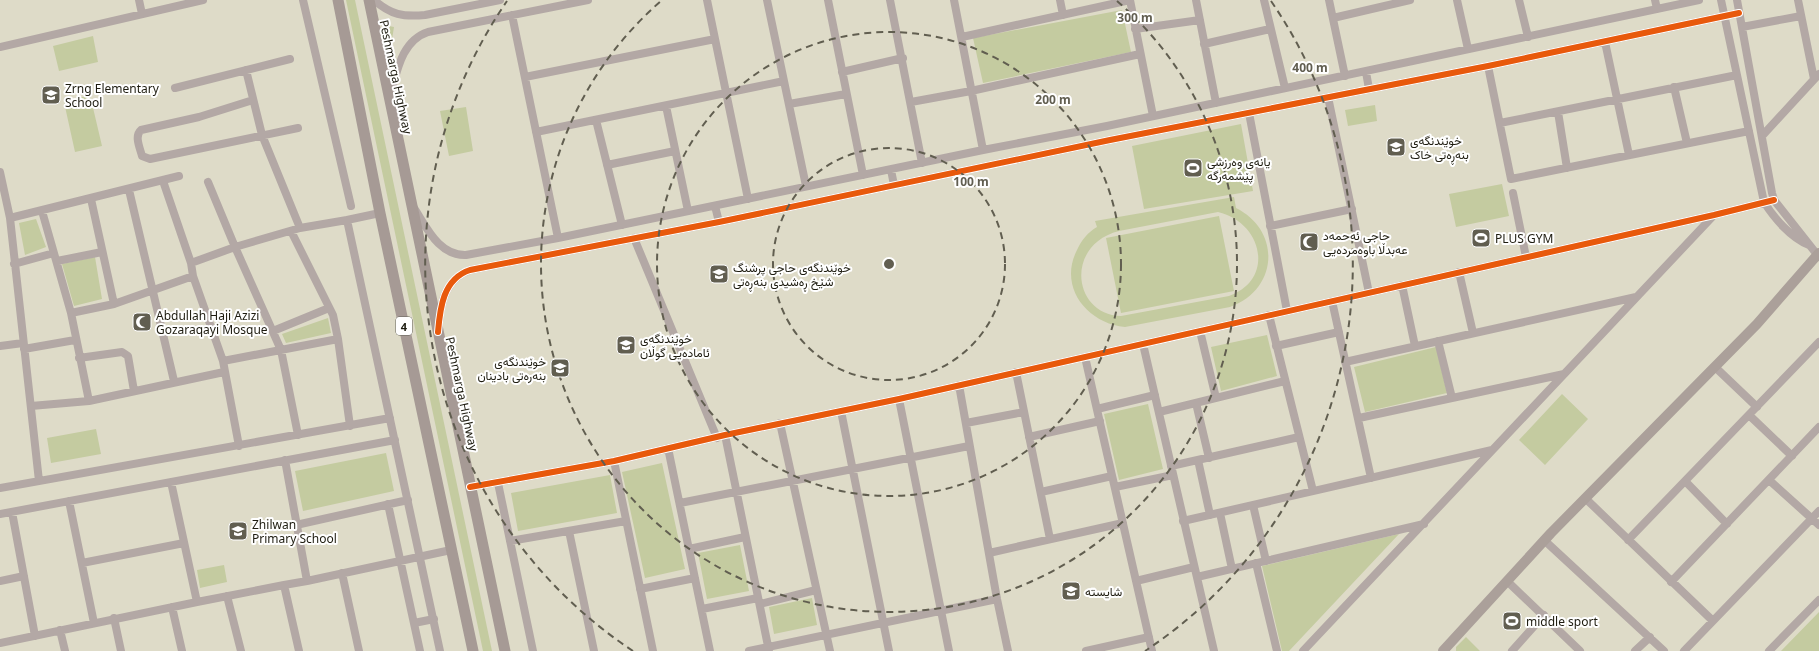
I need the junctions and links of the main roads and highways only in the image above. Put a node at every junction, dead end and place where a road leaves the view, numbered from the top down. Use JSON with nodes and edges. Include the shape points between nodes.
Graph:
{"nodes":[{"id":1,"x":338,"y":0,"type":"edge"},
{"id":2,"x":369,"y":0,"type":"edge"},
{"id":3,"x":1818,"y":255,"type":"edge"},
{"id":4,"x":473,"y":651,"type":"edge"},
{"id":5,"x":505,"y":651,"type":"edge"},
{"id":6,"x":1443,"y":651,"type":"edge"}],
"edges":[{"from":1,"to":4,"type":"highway","number":"4","via":[[380,213]]},
{"from":2,"to":5,"type":"highway","name":"Peshmarga Highway"},
{"from":3,"to":6,"type":"main road","via":[[1757,324],[1544,540]]}]}
